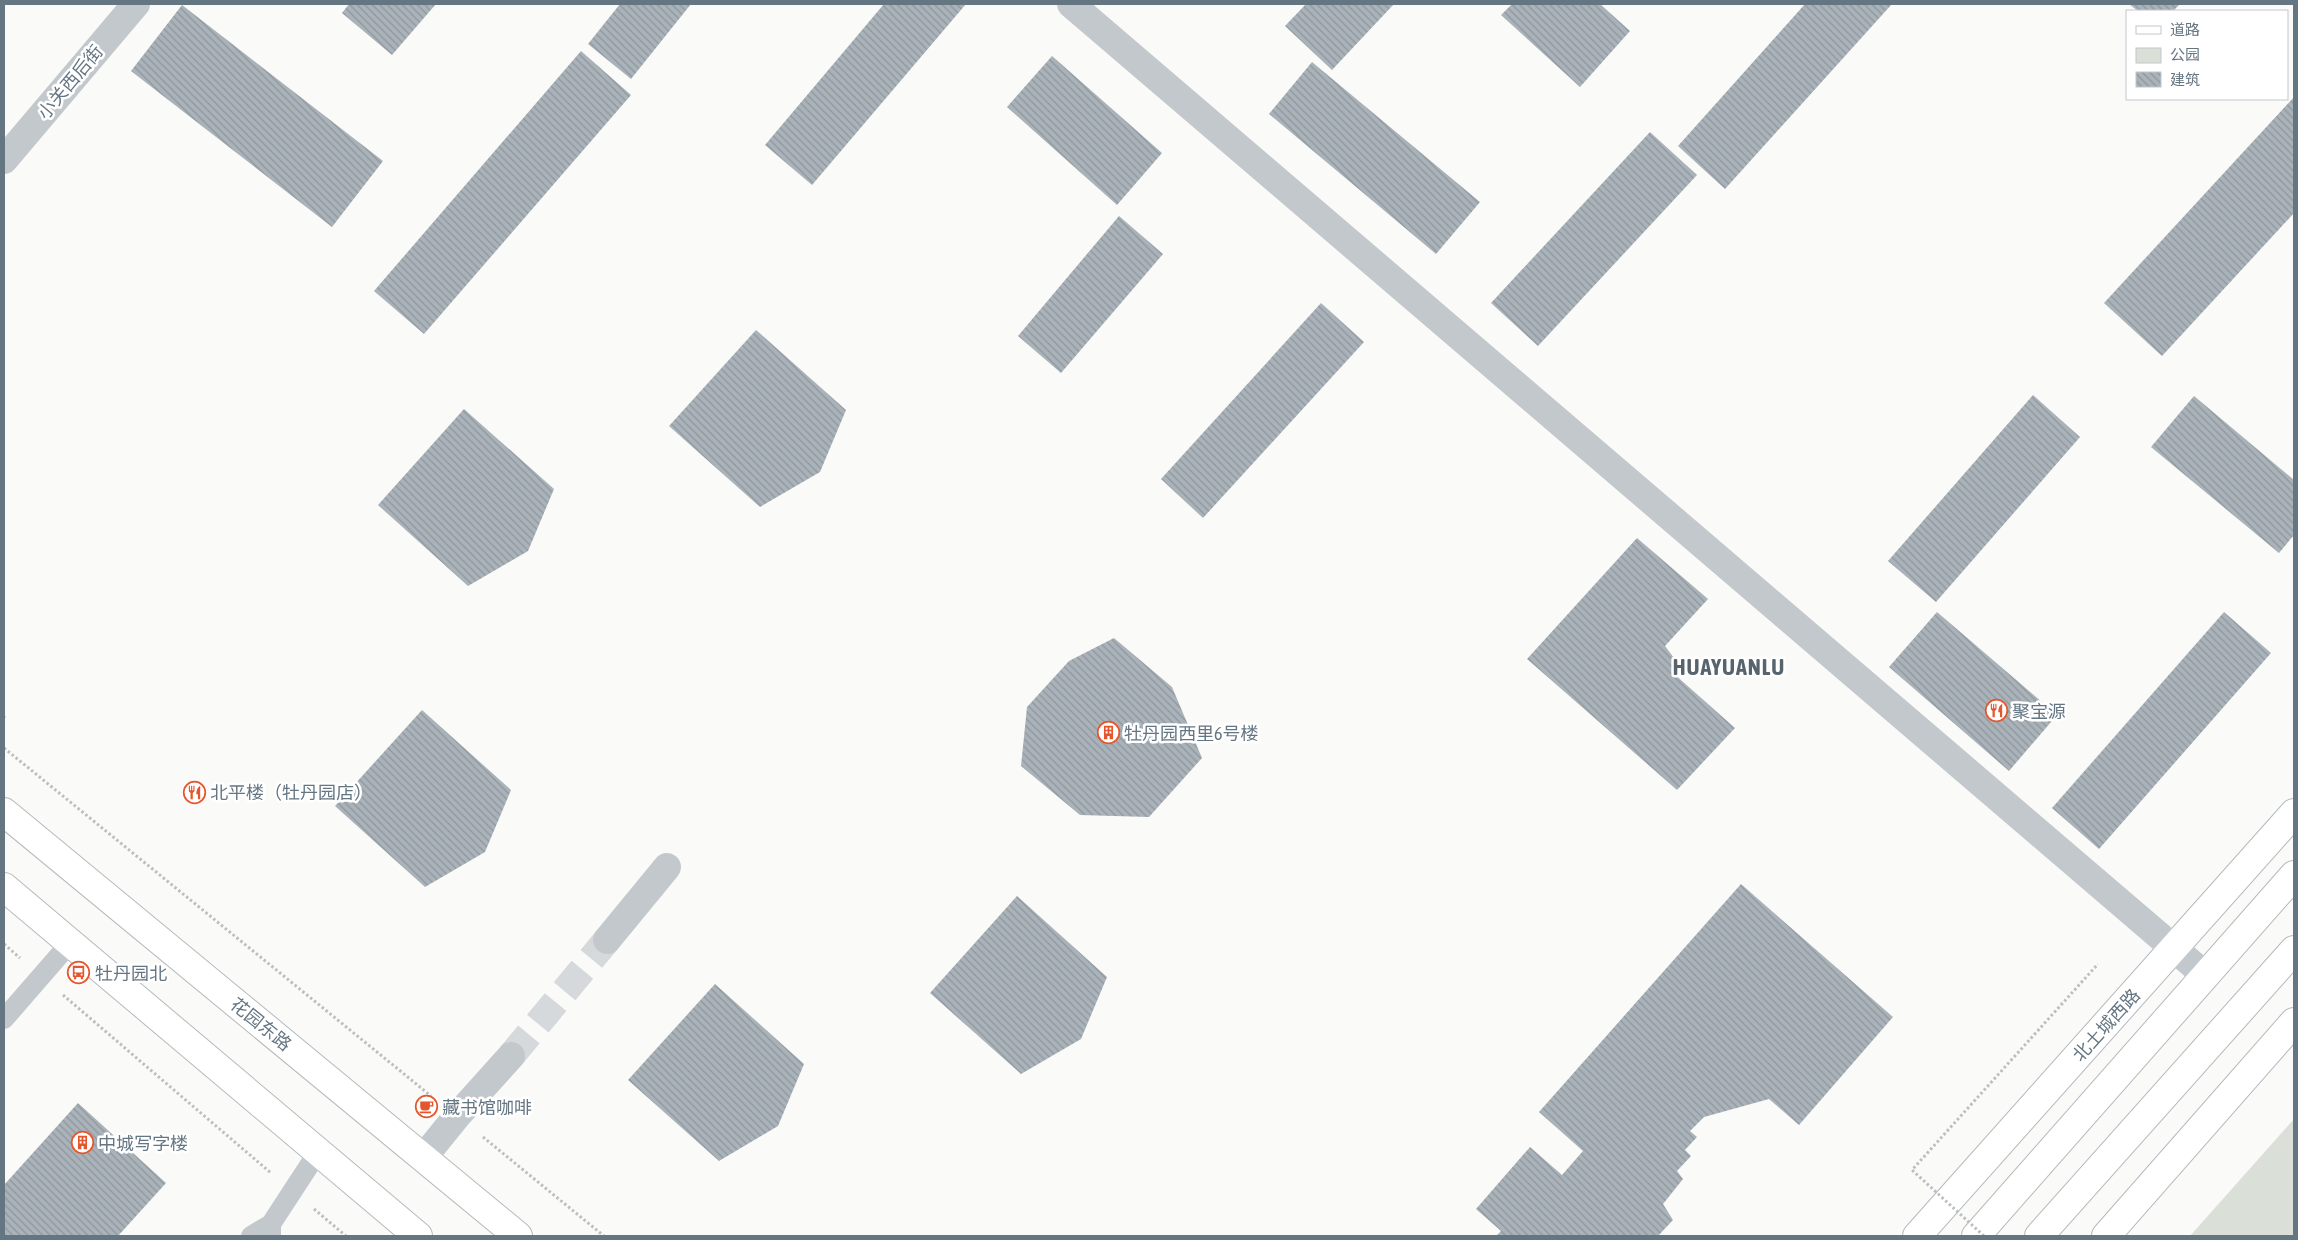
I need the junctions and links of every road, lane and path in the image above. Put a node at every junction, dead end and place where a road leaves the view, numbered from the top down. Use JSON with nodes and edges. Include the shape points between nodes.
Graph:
{"nodes":[{"id":1,"x":136,"y":4,"type":"edge"},
{"id":2,"x":1070,"y":4,"type":"edge"},
{"id":3,"x":4,"y":160,"type":"edge"},
{"id":4,"x":4,"y":748,"type":"edge"},
{"id":5,"x":4,"y":812,"type":"edge"},
{"id":6,"x":2294,"y":813,"type":"edge"},
{"id":7,"x":667,"y":867,"type":"dead end"},
{"id":8,"x":2294,"y":875,"type":"edge"},
{"id":9,"x":4,"y":887,"type":"edge"},
{"id":10,"x":607,"y":940,"type":"tunnel mouth"},
{"id":11,"x":70,"y":943,"type":"junction"},
{"id":12,"x":4,"y":944,"type":"edge"},
{"id":13,"x":2174,"y":948,"type":"junction"},
{"id":14,"x":2294,"y":950,"type":"edge"},
{"id":15,"x":2098,"y":964,"type":"dead end"},
{"id":16,"x":41,"y":976,"type":"junction"},
{"id":17,"x":2205,"y":976,"type":"junction"},
{"id":18,"x":4,"y":1019,"type":"edge"},
{"id":19,"x":2294,"y":1022,"type":"edge"},
{"id":20,"x":511,"y":1056,"type":"tunnel mouth"},
{"id":21,"x":456,"y":1116,"type":"junction"},
{"id":22,"x":318,"y":1152,"type":"junction"},
{"id":23,"x":423,"y":1158,"type":"junction"},
{"id":24,"x":293,"y":1191,"type":"junction"},
{"id":25,"x":271,"y":1230,"type":"edge"},
{"id":26,"x":251,"y":1236,"type":"edge"},
{"id":27,"x":346,"y":1236,"type":"edge"},
{"id":28,"x":418,"y":1236,"type":"edge"},
{"id":29,"x":518,"y":1236,"type":"edge"},
{"id":30,"x":604,"y":1236,"type":"edge"},
{"id":31,"x":1918,"y":1236,"type":"edge"},
{"id":32,"x":1976,"y":1236,"type":"edge"},
{"id":33,"x":1984,"y":1236,"type":"edge"},
{"id":34,"x":2039,"y":1236,"type":"edge"},
{"id":35,"x":2106,"y":1236,"type":"edge"}],
"edges":[{"from":1,"to":3,"type":"street","name":"小关西后街"},
{"from":2,"to":13,"type":"street"},
{"from":4,"to":21,"type":"path"},
{"from":5,"to":23,"type":"main road","name":"花园东路"},
{"from":6,"to":13,"type":"main road","name":"北土城西路"},
{"from":7,"to":10,"type":"street"},
{"from":8,"to":17,"type":"main road"},
{"from":9,"to":11,"type":"main road"},
{"from":11,"to":16,"type":"lane"},
{"from":11,"to":22,"type":"main road"},
{"from":12,"to":16,"type":"path"},
{"from":13,"to":17,"type":"street"},
{"from":13,"to":31,"type":"main road","name":"北土城西路"},
{"from":14,"to":34,"type":"main road"},
{"from":15,"to":33,"type":"path","bridge":true,"via":[[1912,1170]]},
{"from":16,"to":18,"type":"lane"},
{"from":16,"to":24,"type":"path"},
{"from":17,"to":32,"type":"main road"},
{"from":19,"to":35,"type":"main road"},
{"from":20,"to":21,"type":"street"},
{"from":21,"to":23,"type":"street"},
{"from":21,"to":30,"type":"path"},
{"from":22,"to":24,"type":"lane"},
{"from":22,"to":28,"type":"main road"},
{"from":23,"to":29,"type":"main road","name":"花园东路"},
{"from":24,"to":25,"type":"lane"},
{"from":24,"to":27,"type":"path"},
{"from":25,"to":26,"type":"lane"}]}
